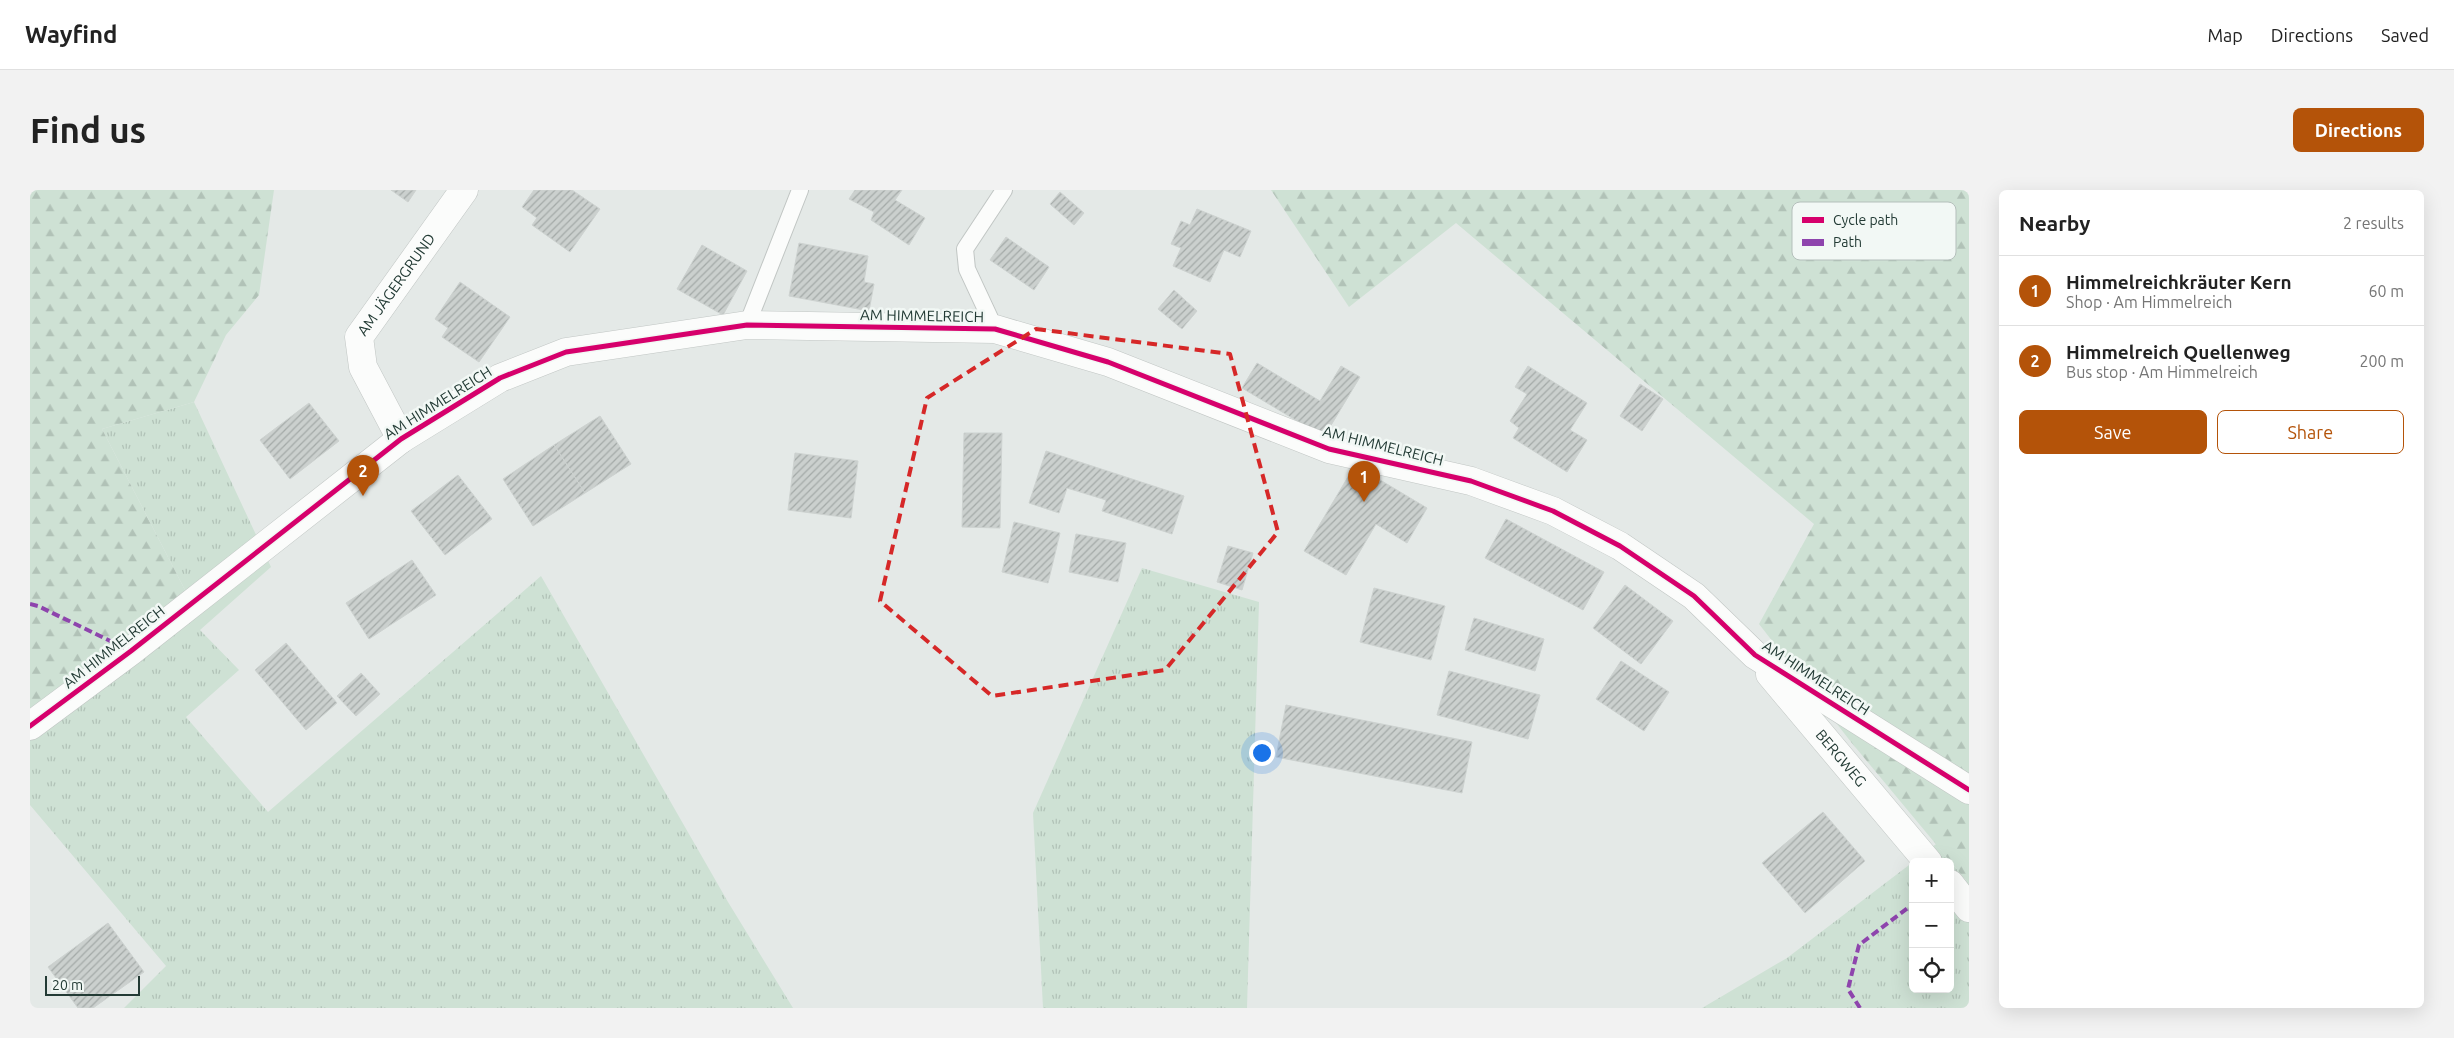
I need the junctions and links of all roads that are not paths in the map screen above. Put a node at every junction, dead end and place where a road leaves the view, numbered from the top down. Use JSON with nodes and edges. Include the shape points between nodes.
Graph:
{"nodes":[{"id":1,"x":464,"y":190,"type":"edge"},
{"id":2,"x":800,"y":190,"type":"edge"},
{"id":3,"x":1004,"y":190,"type":"edge"},
{"id":4,"x":747,"y":325,"type":"junction"},
{"id":5,"x":995,"y":329,"type":"junction"},
{"id":6,"x":401,"y":439,"type":"junction"},
{"id":7,"x":1754,"y":655,"type":"junction"},
{"id":8,"x":30,"y":726,"type":"edge"},
{"id":9,"x":1969,"y":790,"type":"edge"},
{"id":10,"x":1925,"y":858,"type":"edge"},
{"id":11,"x":1954,"y":889,"type":"edge"},
{"id":12,"x":1969,"y":908,"type":"edge"}],
"edges":[{"from":1,"to":6,"type":"street","name":"AM JÄGERGRUND","via":[[359,336],[364,367]]},
{"from":2,"to":4,"type":"lane"},
{"from":3,"to":5,"type":"lane","via":[[965,248],[967,269]]},
{"from":4,"to":5,"type":"street","name":"AM HIMMELREICH"},
{"from":4,"to":6,"type":"street","name":"AM HIMMELREICH","via":[[566,352],[500,378]]},
{"from":5,"to":7,"type":"street","name":"AM HIMMELREICH","via":[[1108,362],[1329,449],[1471,480],[1553,511],[1620,546],[1694,596]]},
{"from":6,"to":8,"type":"street","name":"AM HIMMELREICH"},
{"from":7,"to":9,"type":"street","name":"AM HIMMELREICH"},
{"from":7,"to":10,"type":"street","name":"BERGWEG"},
{"from":11,"to":12,"type":"street"}]}
